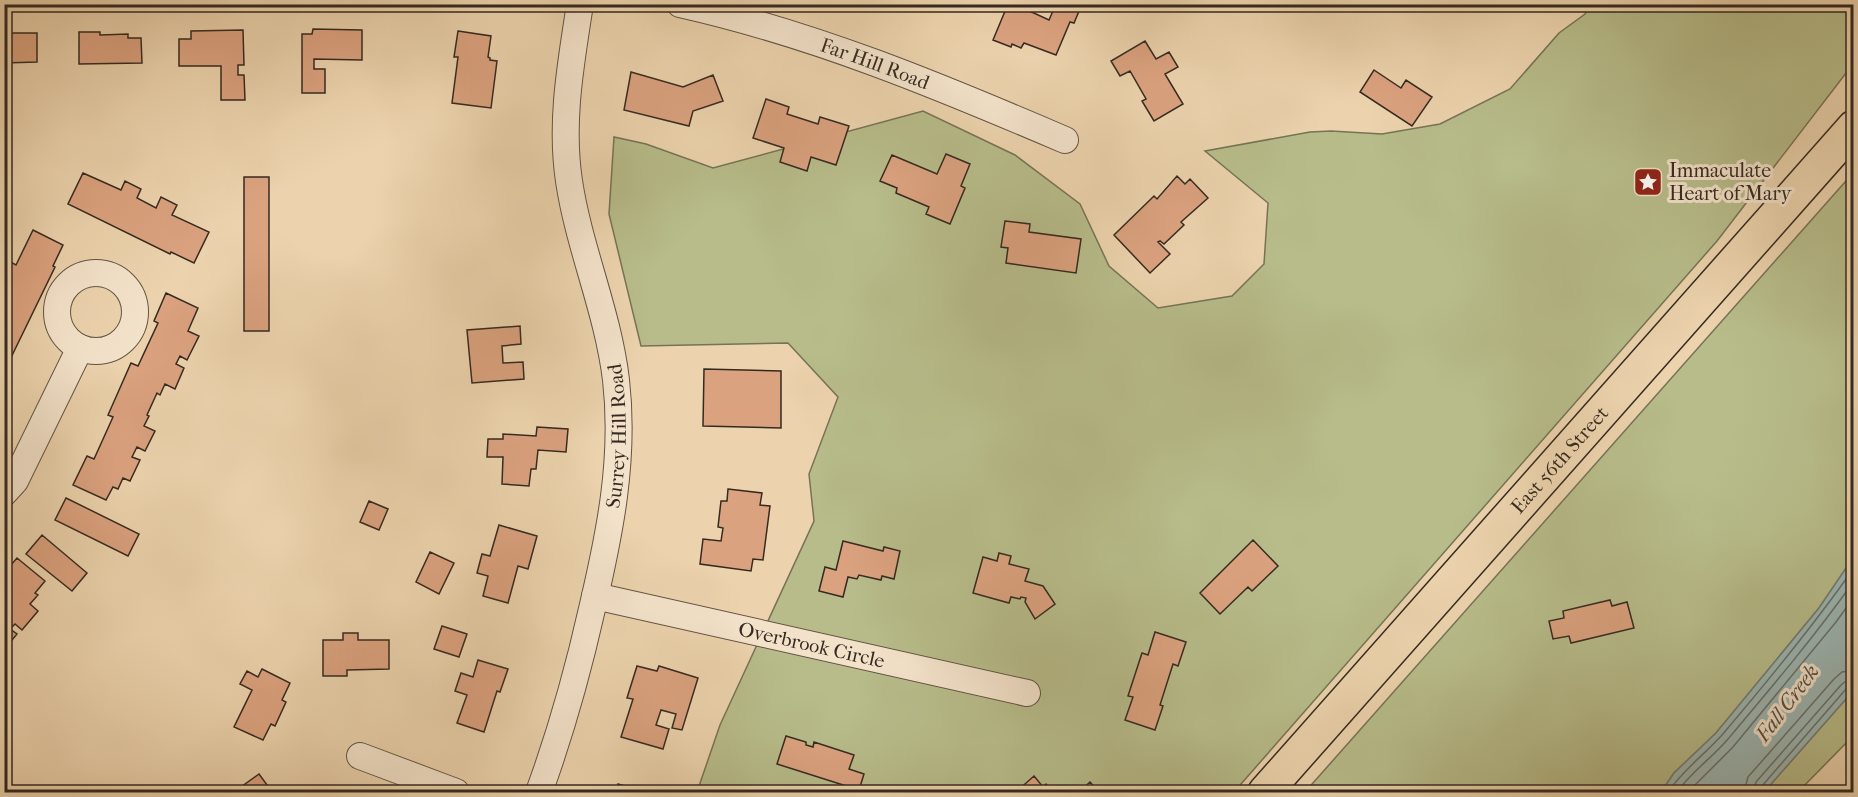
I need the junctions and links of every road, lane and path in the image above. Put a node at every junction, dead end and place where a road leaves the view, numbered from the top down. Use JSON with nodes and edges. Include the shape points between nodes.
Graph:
{"nodes":[{"id":1,"x":580,"y":4,"type":"edge"},
{"id":2,"x":680,"y":4,"type":"edge"},
{"id":3,"x":1854,"y":128,"type":"edge"},
{"id":4,"x":1065,"y":140,"type":"dead end"},
{"id":5,"x":80,"y":348,"type":"dead end"},
{"id":6,"x":4,"y":493,"type":"edge"},
{"id":7,"x":595,"y":596,"type":"junction"},
{"id":8,"x":1027,"y":693,"type":"dead end"},
{"id":9,"x":360,"y":756,"type":"dead end"},
{"id":10,"x":456,"y":792,"type":"edge"},
{"id":11,"x":539,"y":792,"type":"edge"},
{"id":12,"x":1266,"y":792,"type":"edge"}],
"edges":[{"from":1,"to":7,"type":"street","name":"Surrey Hill Road","via":[[565,109],[565,145],[576,217],[611,351],[619,426],[615,500]]},
{"from":2,"to":4,"type":"street","name":"Far Hill Road","via":[[840,49]]},
{"from":3,"to":12,"type":"main road","name":"East 56th Street"},
{"from":5,"to":6,"type":"street","via":[[15,481]]},
{"from":7,"to":8,"type":"street","name":"Overbrook Circle"},
{"from":7,"to":11,"type":"street","name":"Surrey Hill Road","via":[[576,678]]},
{"from":9,"to":10,"type":"street"}]}
